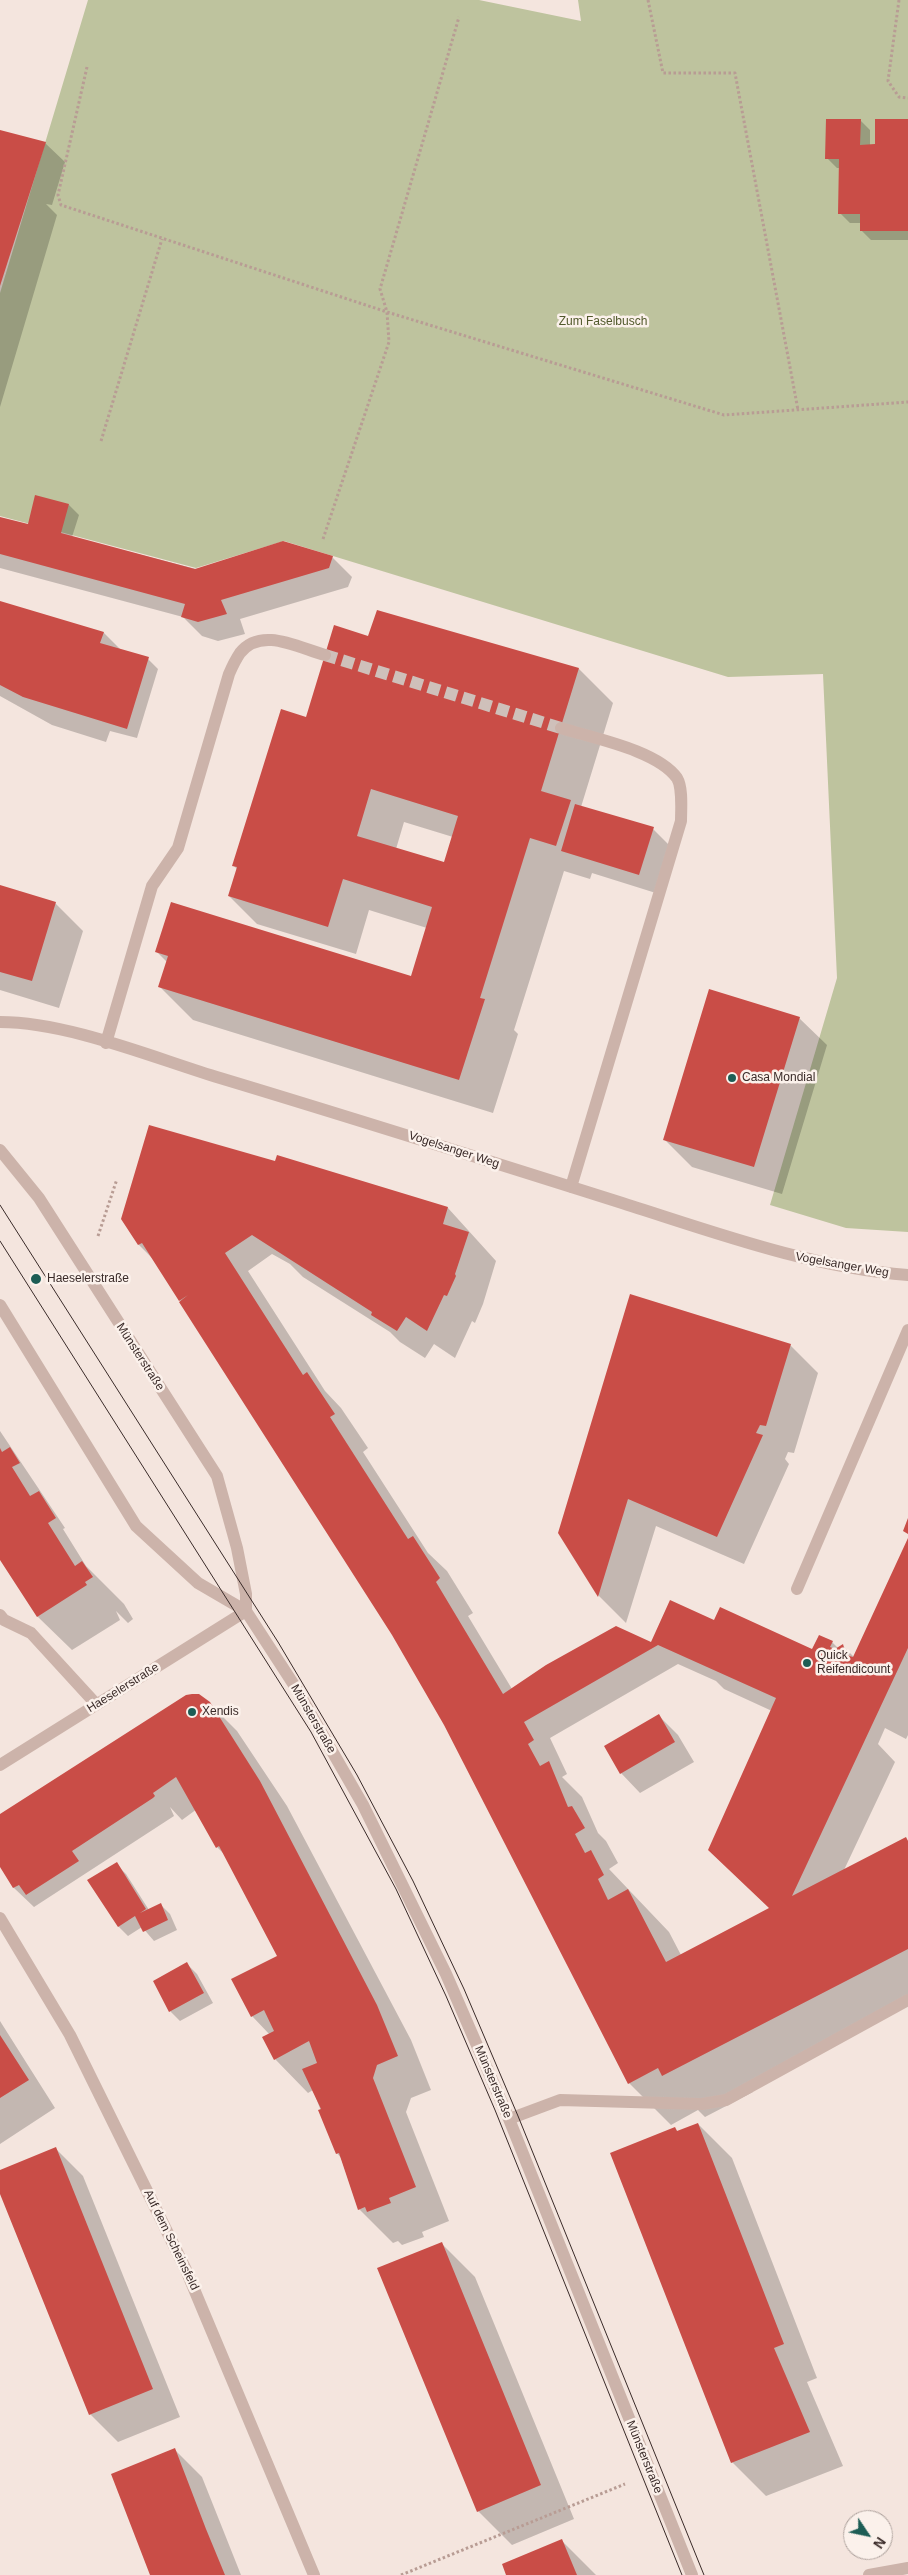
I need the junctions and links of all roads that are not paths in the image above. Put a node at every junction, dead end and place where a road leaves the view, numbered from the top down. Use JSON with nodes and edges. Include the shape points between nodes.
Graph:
{"nodes":[{"id":1,"x":325,"y":656,"type":"tunnel mouth"},
{"id":2,"x":561,"y":728,"type":"tunnel mouth"},
{"id":3,"x":0,"y":1022,"type":"edge"},
{"id":4,"x":106,"y":1043,"type":"junction"},
{"id":5,"x":0,"y":1150,"type":"edge"},
{"id":6,"x":571,"y":1187,"type":"junction"},
{"id":7,"x":908,"y":1275,"type":"edge"},
{"id":8,"x":0,"y":1305,"type":"edge"},
{"id":9,"x":908,"y":1330,"type":"edge"},
{"id":10,"x":797,"y":1589,"type":"dead end"},
{"id":11,"x":246,"y":1611,"type":"junction"},
{"id":12,"x":0,"y":1615,"type":"edge"},
{"id":13,"x":96,"y":1704,"type":"junction"},
{"id":14,"x":0,"y":1765,"type":"edge"},
{"id":15,"x":0,"y":1918,"type":"edge"},
{"id":16,"x":908,"y":2000,"type":"edge"},
{"id":17,"x":509,"y":2120,"type":"junction"},
{"id":18,"x":908,"y":2568,"type":"edge"},
{"id":19,"x":314,"y":2575,"type":"edge"},
{"id":20,"x":692,"y":2575,"type":"edge"},
{"id":21,"x":869,"y":2575,"type":"edge"}],
"edges":[{"from":1,"to":4,"type":"street","via":[[272,639],[257,640],[241,652],[229,674],[178,848],[152,886]]},
{"from":2,"to":6,"type":"street","via":[[645,755],[678,779],[681,800],[681,820]]},
{"from":3,"to":4,"type":"street","name":"Vogelsanger Weg","via":[[35,1023]]},
{"from":4,"to":6,"type":"street","name":"Vogelsanger Weg"},
{"from":5,"to":11,"type":"street","name":"Münsterstraße","via":[[39,1198],[217,1476],[237,1548]]},
{"from":6,"to":7,"type":"street","name":"Vogelsanger Weg","via":[[792,1256],[868,1272]]},
{"from":8,"to":11,"type":"street","name":"Münsterstraße","via":[[136,1526],[198,1584]]},
{"from":9,"to":10,"type":"street"},
{"from":11,"to":13,"type":"street","name":"Haeselerstraße"},
{"from":11,"to":17,"type":"street","name":"Münsterstraße","via":[[294,1685],[363,1805],[446,1974]]},
{"from":12,"to":13,"type":"street","via":[[30,1633]]},
{"from":13,"to":14,"type":"street","name":"Haeselerstraße"},
{"from":15,"to":19,"type":"street","name":"Auf dem Scheinsfeld","via":[[70,2035],[186,2270]]},
{"from":16,"to":17,"type":"street","via":[[726,2100],[702,2104],[560,2100]]},
{"from":17,"to":20,"type":"street","name":"Münsterstraße"},
{"from":18,"to":21,"type":"street"}]}
